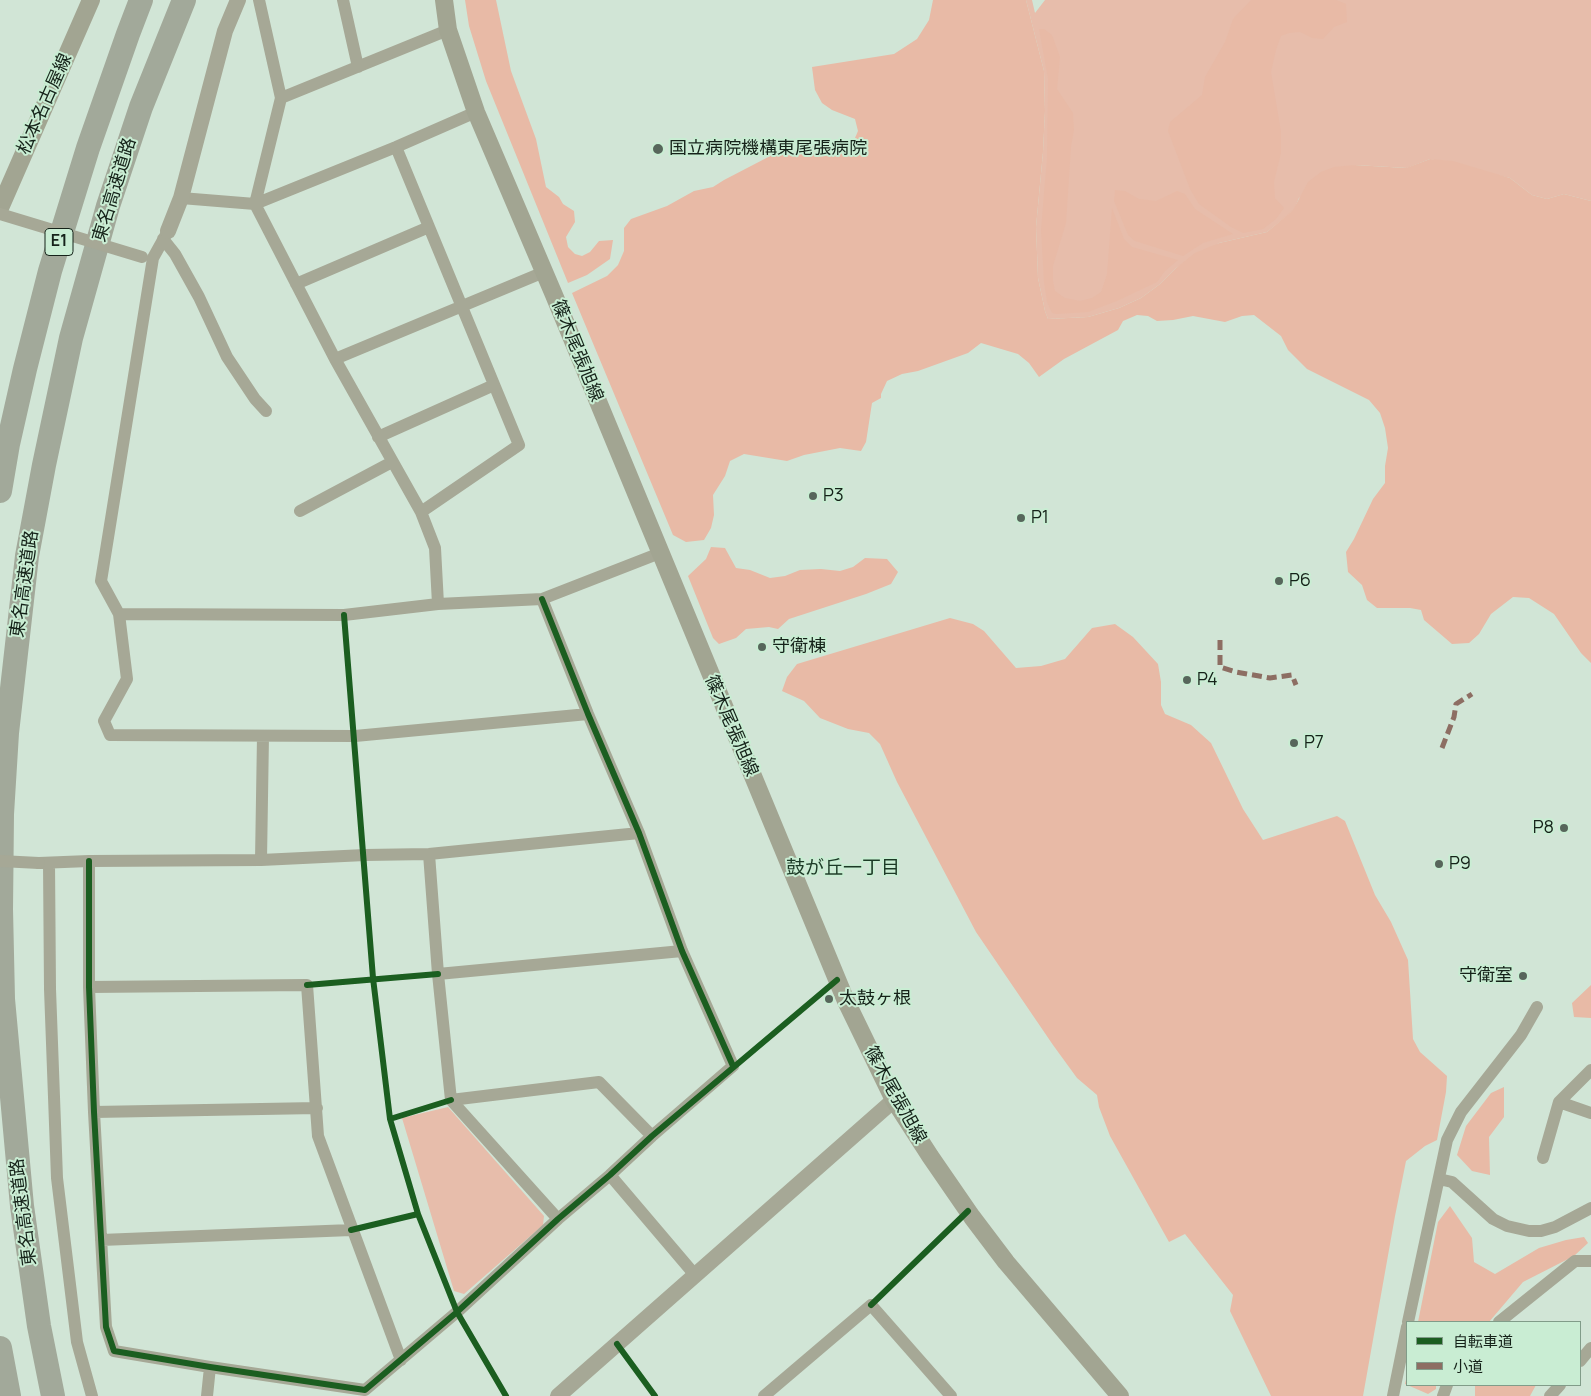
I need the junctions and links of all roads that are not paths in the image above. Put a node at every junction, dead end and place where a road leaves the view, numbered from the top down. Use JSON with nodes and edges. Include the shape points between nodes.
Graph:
{"nodes":[{"id":1,"x":90,"y":0,"type":"edge"},
{"id":2,"x":142,"y":0,"type":"edge"},
{"id":3,"x":184,"y":0,"type":"edge"},
{"id":4,"x":238,"y":0,"type":"edge"},
{"id":5,"x":259,"y":0,"type":"edge"},
{"id":6,"x":344,"y":0,"type":"edge"},
{"id":7,"x":444,"y":0,"type":"edge"},
{"id":8,"x":448,"y":30,"type":"junction"},
{"id":9,"x":358,"y":67,"type":"junction"},
{"id":10,"x":281,"y":98,"type":"junction"},
{"id":11,"x":476,"y":112,"type":"junction"},
{"id":12,"x":396,"y":147,"type":"junction"},
{"id":13,"x":181,"y":198,"type":"junction"},
{"id":14,"x":255,"y":204,"type":"junction"},
{"id":15,"x":0,"y":208,"type":"edge"},
{"id":16,"x":0,"y":214,"type":"edge"},
{"id":17,"x":429,"y":227,"type":"junction"},
{"id":18,"x":166,"y":235,"type":"junction"},
{"id":19,"x":147,"y":258,"type":"junction"},
{"id":20,"x":544,"y":272,"type":"junction"},
{"id":21,"x":296,"y":284,"type":"junction"},
{"id":22,"x":461,"y":306,"type":"junction"},
{"id":23,"x":334,"y":359,"type":"junction"},
{"id":24,"x":494,"y":385,"type":"junction"},
{"id":25,"x":266,"y":411,"type":"dead end"},
{"id":26,"x":378,"y":437,"type":"junction"},
{"id":27,"x":392,"y":462,"type":"junction"},
{"id":28,"x":0,"y":491,"type":"edge"},
{"id":29,"x":300,"y":511,"type":"dead end"},
{"id":30,"x":421,"y":512,"type":"junction"},
{"id":31,"x":660,"y":553,"type":"junction"},
{"id":32,"x":542,"y":599,"type":"junction"},
{"id":33,"x":438,"y":604,"type":"junction"},
{"id":34,"x":119,"y":614,"type":"junction"},
{"id":35,"x":588,"y":714,"type":"junction"},
{"id":36,"x":263,"y":736,"type":"junction"},
{"id":37,"x":638,"y":833,"type":"junction"},
{"id":38,"x":430,"y":854,"type":"junction"},
{"id":39,"x":261,"y":860,"type":"junction"},
{"id":40,"x":0,"y":861,"type":"edge"},
{"id":41,"x":89,"y":861,"type":"junction"},
{"id":42,"x":44,"y":863,"type":"junction"},
{"id":43,"x":682,"y":951,"type":"junction"},
{"id":44,"x":438,"y":974,"type":"junction"},
{"id":45,"x":89,"y":987,"type":"junction"},
{"id":46,"x":1537,"y":1007,"type":"dead end"},
{"id":47,"x":1591,"y":1070,"type":"edge"},
{"id":48,"x":451,"y":1100,"type":"junction"},
{"id":49,"x":894,"y":1100,"type":"junction"},
{"id":50,"x":1559,"y":1102,"type":"junction"},
{"id":51,"x":317,"y":1108,"type":"junction"},
{"id":52,"x":94,"y":1112,"type":"junction"},
{"id":53,"x":1591,"y":1114,"type":"edge"},
{"id":54,"x":652,"y":1136,"type":"junction"},
{"id":55,"x":1543,"y":1158,"type":"dead end"},
{"id":56,"x":610,"y":1176,"type":"junction"},
{"id":57,"x":1439,"y":1179,"type":"junction"},
{"id":58,"x":1591,"y":1208,"type":"edge"},
{"id":59,"x":558,"y":1219,"type":"junction"},
{"id":60,"x":352,"y":1230,"type":"junction"},
{"id":61,"x":101,"y":1240,"type":"junction"},
{"id":62,"x":1591,"y":1261,"type":"edge"},
{"id":63,"x":695,"y":1276,"type":"junction"},
{"id":64,"x":1408,"y":1321,"type":"edge"},
{"id":65,"x":1500,"y":1321,"type":"edge"},
{"id":66,"x":1406,"y":1333,"type":"edge"},
{"id":67,"x":0,"y":1348,"type":"edge"},
{"id":68,"x":1591,"y":1348,"type":"edge"},
{"id":69,"x":401,"y":1360,"type":"junction"},
{"id":70,"x":1581,"y":1360,"type":"edge"},
{"id":71,"x":210,"y":1367,"type":"junction"},
{"id":72,"x":1559,"y":1386,"type":"edge"},
{"id":73,"x":1396,"y":1395,"type":"edge"},
{"id":74,"x":9,"y":1396,"type":"edge"},
{"id":75,"x":53,"y":1396,"type":"edge"},
{"id":76,"x":92,"y":1396,"type":"edge"},
{"id":77,"x":207,"y":1396,"type":"edge"},
{"id":78,"x":558,"y":1396,"type":"edge"},
{"id":79,"x":764,"y":1396,"type":"edge"},
{"id":80,"x":951,"y":1396,"type":"edge"},
{"id":81,"x":1120,"y":1396,"type":"edge"},
{"id":82,"x":1550,"y":1396,"type":"edge"}],
"edges":[{"from":1,"to":15,"type":"main road","name":"松本名古屋線"},
{"from":2,"to":28,"type":"highway","number":"E1","via":[[88,148],[50,271],[25,369]]},
{"from":3,"to":75,"type":"highway","name":"東名高速道路","number":"E1","via":[[141,107],[108,206],[71,338],[27,556],[8,733],[2,833],[3,999],[22,1206],[39,1326]]},
{"from":4,"to":13,"type":"street","via":[[225,31]]},
{"from":5,"to":10,"type":"street"},
{"from":6,"to":9,"type":"street"},
{"from":7,"to":8,"type":"main road","name":"篠木尾張旭線"},
{"from":8,"to":9,"type":"street"},
{"from":8,"to":11,"type":"main road","name":"篠木尾張旭線"},
{"from":9,"to":10,"type":"street"},
{"from":10,"to":14,"type":"street"},
{"from":11,"to":12,"type":"street"},
{"from":11,"to":20,"type":"main road","name":"篠木尾張旭線"},
{"from":12,"to":14,"type":"street"},
{"from":12,"to":17,"type":"street"},
{"from":13,"to":14,"type":"street"},
{"from":13,"to":18,"type":"street"},
{"from":14,"to":21,"type":"street"},
{"from":16,"to":19,"type":"street","bridge":true},
{"from":17,"to":21,"type":"street"},
{"from":17,"to":22,"type":"street"},
{"from":18,"to":19,"type":"street"},
{"from":18,"to":25,"type":"street","via":[[227,357]]},
{"from":19,"to":34,"type":"street","via":[[101,581]]},
{"from":20,"to":22,"type":"street"},
{"from":20,"to":31,"type":"main road","name":"篠木尾張旭線"},
{"from":21,"to":23,"type":"street"},
{"from":22,"to":23,"type":"street"},
{"from":22,"to":24,"type":"street"},
{"from":23,"to":26,"type":"street"},
{"from":24,"to":26,"type":"street"},
{"from":24,"to":30,"type":"street","via":[[518,445]]},
{"from":26,"to":27,"type":"street"},
{"from":27,"to":29,"type":"street"},
{"from":27,"to":30,"type":"street"},
{"from":30,"to":33,"type":"street","via":[[435,548]]},
{"from":31,"to":32,"type":"street"},
{"from":31,"to":49,"type":"main road","name":"篠木尾張旭線","via":[[846,1001]]},
{"from":32,"to":33,"type":"street"},
{"from":32,"to":35,"type":"street"},
{"from":33,"to":34,"type":"street","via":[[344,615]]},
{"from":34,"to":36,"type":"street","via":[[127,679],[104,721],[110,734]]},
{"from":35,"to":36,"type":"street","via":[[355,736]]},
{"from":35,"to":37,"type":"street"},
{"from":36,"to":39,"type":"street"},
{"from":37,"to":38,"type":"street"},
{"from":37,"to":43,"type":"street"},
{"from":38,"to":39,"type":"street"},
{"from":38,"to":44,"type":"street"},
{"from":39,"to":41,"type":"street"},
{"from":40,"to":42,"type":"street","bridge":true},
{"from":41,"to":42,"type":"street"},
{"from":41,"to":45,"type":"street"},
{"from":42,"to":76,"type":"street","via":[[57,1178],[77,1342]]},
{"from":43,"to":44,"type":"street"},
{"from":43,"to":54,"type":"street","via":[[733,1066]]},
{"from":44,"to":48,"type":"street"},
{"from":45,"to":51,"type":"street","via":[[307,985]]},
{"from":45,"to":52,"type":"street"},
{"from":46,"to":57,"type":"street","via":[[1521,1035],[1461,1112],[1447,1140]]},
{"from":47,"to":50,"type":"street"},
{"from":48,"to":54,"type":"street","via":[[599,1082]]},
{"from":48,"to":59,"type":"street"},
{"from":49,"to":63,"type":"street"},
{"from":49,"to":81,"type":"main road","name":"篠木尾張旭線","via":[[1006,1262]]},
{"from":50,"to":53,"type":"street"},
{"from":50,"to":55,"type":"street"},
{"from":51,"to":52,"type":"street"},
{"from":51,"to":60,"type":"street","via":[[318,1136]]},
{"from":52,"to":61,"type":"street"},
{"from":54,"to":56,"type":"street"},
{"from":56,"to":59,"type":"street"},
{"from":56,"to":63,"type":"street"},
{"from":57,"to":58,"type":"street","via":[[1452,1182],[1493,1219],[1529,1231],[1555,1227]]},
{"from":57,"to":64,"type":"street"},
{"from":59,"to":69,"type":"street"},
{"from":60,"to":61,"type":"street"},
{"from":60,"to":69,"type":"street"},
{"from":61,"to":71,"type":"street","via":[[106,1327],[114,1350]]},
{"from":62,"to":65,"type":"street","via":[[1575,1261]]},
{"from":63,"to":78,"type":"street"},
{"from":66,"to":73,"type":"street"},
{"from":67,"to":74,"type":"highway"},
{"from":68,"to":70,"type":"street"},
{"from":69,"to":71,"type":"street","via":[[365,1390]]},
{"from":71,"to":77,"type":"street"},
{"from":72,"to":82,"type":"street"},
{"from":79,"to":80,"type":"street","via":[[871,1305]]}]}
